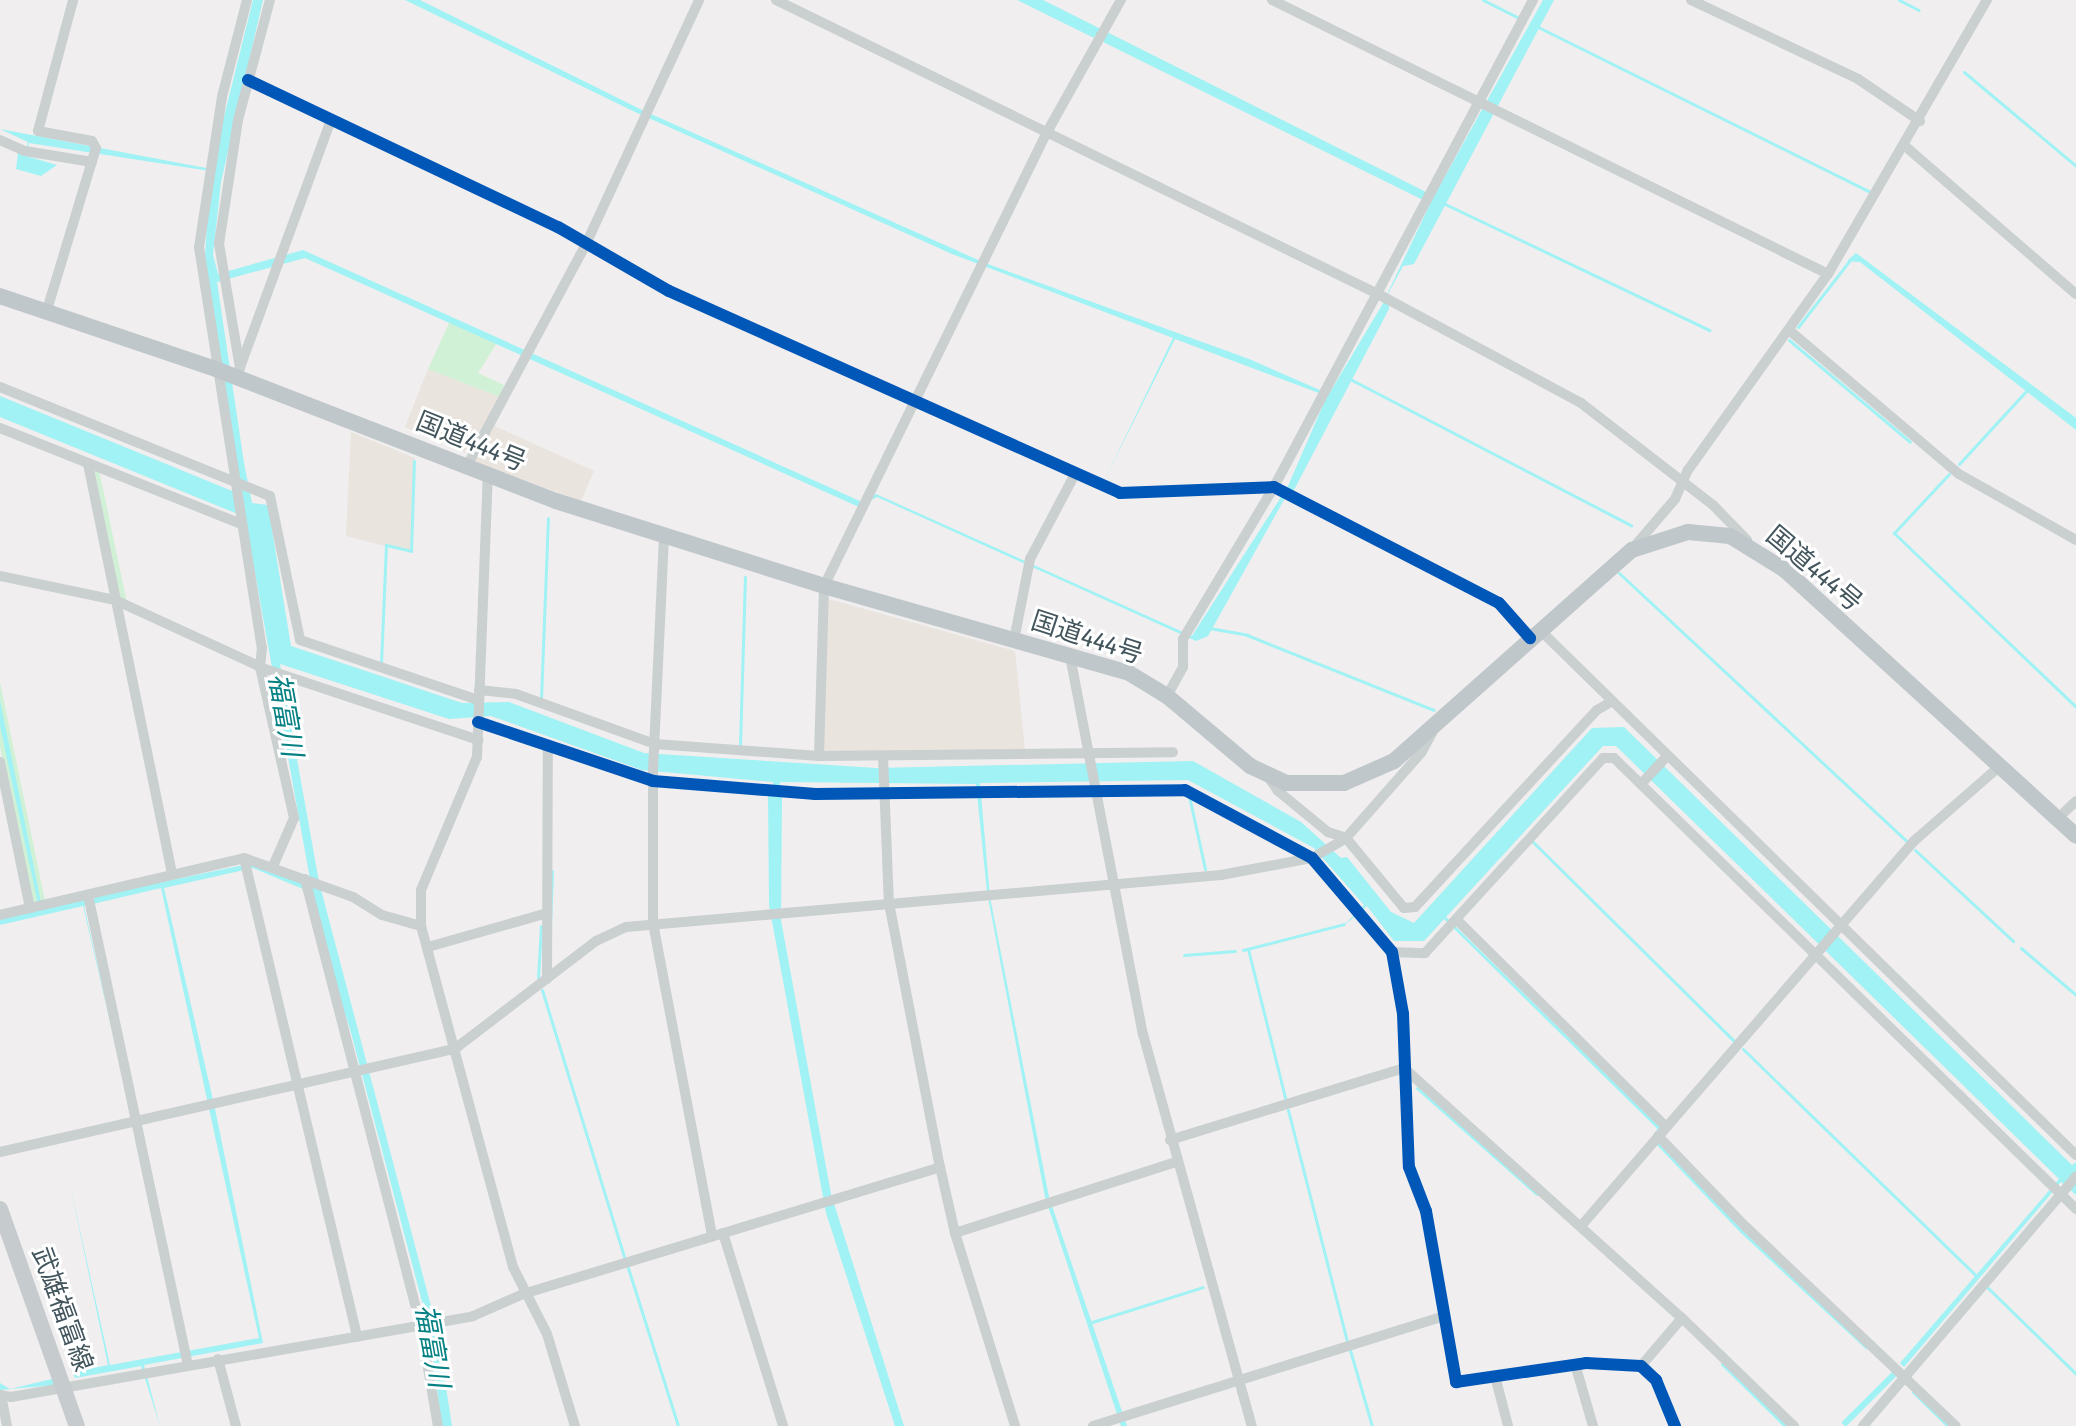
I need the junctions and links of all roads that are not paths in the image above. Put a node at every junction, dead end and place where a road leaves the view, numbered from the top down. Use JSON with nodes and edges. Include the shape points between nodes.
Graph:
{"nodes":[{"id":1,"x":73,"y":0,"type":"edge"},
{"id":2,"x":247,"y":0,"type":"edge"},
{"id":3,"x":270,"y":0,"type":"edge"},
{"id":4,"x":699,"y":0,"type":"edge"},
{"id":5,"x":776,"y":0,"type":"edge"},
{"id":6,"x":1121,"y":0,"type":"edge"},
{"id":7,"x":1272,"y":0,"type":"edge"},
{"id":8,"x":1533,"y":0,"type":"edge"},
{"id":9,"x":1691,"y":0,"type":"edge"},
{"id":10,"x":1987,"y":0,"type":"edge"},
{"id":11,"x":248,"y":80,"type":"junction"},
{"id":12,"x":1487,"y":106,"type":"junction"},
{"id":13,"x":331,"y":120,"type":"junction"},
{"id":14,"x":1920,"y":121,"type":"junction"},
{"id":15,"x":1046,"y":134,"type":"junction"},
{"id":16,"x":0,"y":140,"type":"edge"},
{"id":17,"x":1905,"y":146,"type":"junction"},
{"id":18,"x":94,"y":155,"type":"junction"},
{"id":19,"x":585,"y":246,"type":"junction"},
{"id":20,"x":1828,"y":274,"type":"junction"},
{"id":21,"x":2076,"y":294,"type":"edge"},
{"id":22,"x":0,"y":296,"type":"edge"},
{"id":23,"x":1382,"y":297,"type":"junction"},
{"id":24,"x":47,"y":310,"type":"junction"},
{"id":25,"x":1789,"y":330,"type":"junction"},
{"id":26,"x":218,"y":370,"type":"junction"},
{"id":27,"x":238,"y":372,"type":"junction"},
{"id":28,"x":0,"y":387,"type":"edge"},
{"id":29,"x":917,"y":402,"type":"junction"},
{"id":30,"x":0,"y":428,"type":"edge"},
{"id":31,"x":88,"y":464,"type":"junction"},
{"id":32,"x":467,"y":466,"type":"junction"},
{"id":33,"x":1075,"y":474,"type":"junction"},
{"id":34,"x":488,"y":476,"type":"junction"},
{"id":35,"x":235,"y":484,"type":"junction"},
{"id":36,"x":1682,"y":484,"type":"junction"},
{"id":37,"x":1282,"y":491,"type":"junction"},
{"id":38,"x":240,"y":521,"type":"junction"},
{"id":39,"x":664,"y":537,"type":"junction"},
{"id":40,"x":2076,"y":540,"type":"edge"},
{"id":41,"x":1754,"y":547,"type":"junction"},
{"id":42,"x":1632,"y":550,"type":"junction"},
{"id":43,"x":0,"y":576,"type":"edge"},
{"id":44,"x":824,"y":586,"type":"junction"},
{"id":45,"x":115,"y":600,"type":"junction"},
{"id":46,"x":1534,"y":634,"type":"junction"},
{"id":47,"x":1014,"y":640,"type":"junction"},
{"id":48,"x":1070,"y":656,"type":"junction"},
{"id":49,"x":263,"y":668,"type":"junction"},
{"id":50,"x":479,"y":695,"type":"junction"},
{"id":51,"x":1167,"y":696,"type":"junction"},
{"id":52,"x":1611,"y":702,"type":"junction"},
{"id":53,"x":478,"y":721,"type":"junction"},
{"id":54,"x":1434,"y":728,"type":"junction"},
{"id":55,"x":478,"y":740,"type":"junction"},
{"id":56,"x":548,"y":746,"type":"junction"},
{"id":57,"x":654,"y":748,"type":"junction"},
{"id":58,"x":1173,"y":752,"type":"dead end"},
{"id":59,"x":819,"y":756,"type":"junction"},
{"id":60,"x":1090,"y":756,"type":"junction"},
{"id":61,"x":1667,"y":756,"type":"junction"},
{"id":62,"x":883,"y":761,"type":"junction"},
{"id":63,"x":0,"y":762,"type":"edge"},
{"id":64,"x":2000,"y":766,"type":"junction"},
{"id":65,"x":653,"y":777,"type":"junction"},
{"id":66,"x":1269,"y":778,"type":"junction"},
{"id":67,"x":1641,"y":784,"type":"junction"},
{"id":68,"x":1095,"y":788,"type":"junction"},
{"id":69,"x":884,"y":789,"type":"junction"},
{"id":70,"x":2076,"y":801,"type":"edge"},
{"id":71,"x":2057,"y":819,"type":"junction"},
{"id":72,"x":2076,"y":836,"type":"edge"},
{"id":73,"x":1343,"y":842,"type":"junction"},
{"id":74,"x":1312,"y":858,"type":"junction"},
{"id":75,"x":246,"y":865,"type":"junction"},
{"id":76,"x":273,"y":866,"type":"junction"},
{"id":77,"x":172,"y":875,"type":"junction"},
{"id":78,"x":307,"y":883,"type":"junction"},
{"id":79,"x":1114,"y":883,"type":"junction"},
{"id":80,"x":88,"y":895,"type":"junction"},
{"id":81,"x":889,"y":903,"type":"junction"},
{"id":82,"x":36,"y":907,"type":"junction"},
{"id":83,"x":547,"y":913,"type":"junction"},
{"id":84,"x":0,"y":915,"type":"edge"},
{"id":85,"x":653,"y":923,"type":"junction"},
{"id":86,"x":1453,"y":923,"type":"junction"},
{"id":87,"x":421,"y":926,"type":"junction"},
{"id":88,"x":1839,"y":929,"type":"junction"},
{"id":89,"x":428,"y":947,"type":"junction"},
{"id":90,"x":1392,"y":952,"type":"junction"},
{"id":91,"x":1818,"y":953,"type":"junction"},
{"id":92,"x":547,"y":979,"type":"junction"},
{"id":93,"x":456,"y":1048,"type":"junction"},
{"id":94,"x":1404,"y":1068,"type":"junction"},
{"id":95,"x":357,"y":1070,"type":"junction"},
{"id":96,"x":295,"y":1081,"type":"junction"},
{"id":97,"x":138,"y":1120,"type":"junction"},
{"id":98,"x":1662,"y":1131,"type":"junction"},
{"id":99,"x":1170,"y":1140,"type":"junction"},
{"id":100,"x":0,"y":1152,"type":"edge"},
{"id":101,"x":2076,"y":1155,"type":"edge"},
{"id":102,"x":1176,"y":1162,"type":"junction"},
{"id":103,"x":940,"y":1167,"type":"junction"},
{"id":104,"x":2076,"y":1177,"type":"edge"},
{"id":105,"x":2058,"y":1189,"type":"junction"},
{"id":106,"x":0,"y":1209,"type":"edge"},
{"id":107,"x":2076,"y":1209,"type":"edge"},
{"id":108,"x":1581,"y":1226,"type":"junction"},
{"id":109,"x":955,"y":1233,"type":"junction"},
{"id":110,"x":718,"y":1235,"type":"junction"},
{"id":111,"x":523,"y":1294,"type":"junction"},
{"id":112,"x":1445,"y":1316,"type":"junction"},
{"id":113,"x":1682,"y":1318,"type":"junction"},
{"id":114,"x":426,"y":1326,"type":"junction"},
{"id":115,"x":357,"y":1337,"type":"junction"},
{"id":116,"x":186,"y":1357,"type":"junction"},
{"id":117,"x":218,"y":1359,"type":"junction"},
{"id":118,"x":1575,"y":1364,"type":"junction"},
{"id":119,"x":1641,"y":1366,"type":"junction"},
{"id":120,"x":1901,"y":1372,"type":"junction"},
{"id":121,"x":1495,"y":1376,"type":"junction"},
{"id":122,"x":1238,"y":1380,"type":"junction"},
{"id":123,"x":60,"y":1387,"type":"junction"},
{"id":124,"x":0,"y":1395,"type":"edge"},
{"id":125,"x":7,"y":1426,"type":"edge"},
{"id":126,"x":77,"y":1426,"type":"edge"},
{"id":127,"x":236,"y":1426,"type":"edge"},
{"id":128,"x":438,"y":1426,"type":"edge"},
{"id":129,"x":575,"y":1426,"type":"edge"},
{"id":130,"x":783,"y":1426,"type":"edge"},
{"id":131,"x":1015,"y":1426,"type":"edge"},
{"id":132,"x":1093,"y":1426,"type":"edge"},
{"id":133,"x":1252,"y":1426,"type":"edge"},
{"id":134,"x":1508,"y":1426,"type":"edge"},
{"id":135,"x":1593,"y":1426,"type":"edge"},
{"id":136,"x":1675,"y":1426,"type":"edge"},
{"id":137,"x":1794,"y":1426,"type":"edge"},
{"id":138,"x":1863,"y":1426,"type":"edge"},
{"id":139,"x":1956,"y":1426,"type":"edge"}],
"edges":[{"from":1,"to":18,"type":"street","via":[[38,131],[92,141]]},
{"from":2,"to":26,"type":"street","via":[[209,171],[200,267]]},
{"from":3,"to":11,"type":"street"},
{"from":4,"to":19,"type":"street"},
{"from":5,"to":15,"type":"street"},
{"from":6,"to":15,"type":"street"},
{"from":7,"to":12,"type":"street"},
{"from":8,"to":12,"type":"street"},
{"from":9,"to":14,"type":"street","via":[[1858,79]]},
{"from":10,"to":14,"type":"street"},
{"from":11,"to":13,"type":"street"},
{"from":11,"to":27,"type":"street","via":[[219,244]]},
{"from":12,"to":20,"type":"street"},
{"from":12,"to":23,"type":"street","via":[[1429,196]]},
{"from":13,"to":19,"type":"street","via":[[558,227]]},
{"from":13,"to":27,"type":"street"},
{"from":14,"to":17,"type":"street"},
{"from":15,"to":23,"type":"street"},
{"from":15,"to":29,"type":"street"},
{"from":16,"to":18,"type":"street","via":[[26,151]]},
{"from":17,"to":20,"type":"street"},
{"from":17,"to":21,"type":"street"},
{"from":18,"to":24,"type":"street"},
{"from":19,"to":29,"type":"street","via":[[669,291]]},
{"from":19,"to":32,"type":"street"},
{"from":20,"to":25,"type":"street"},
{"from":22,"to":24,"type":"highway","name":"国道444号"},
{"from":23,"to":36,"type":"street","via":[[1581,403]]},
{"from":23,"to":37,"type":"street","via":[[1324,392]]},
{"from":24,"to":26,"type":"highway","name":"国道444号"},
{"from":25,"to":36,"type":"street"},
{"from":25,"to":40,"type":"street","via":[[1959,474]]},
{"from":26,"to":27,"type":"highway","name":"国道444号"},
{"from":26,"to":35,"type":"street"},
{"from":27,"to":32,"type":"highway","name":"国道444号"},
{"from":28,"to":35,"type":"street"},
{"from":29,"to":33,"type":"street"},
{"from":29,"to":44,"type":"street"},
{"from":30,"to":31,"type":"street"},
{"from":31,"to":38,"type":"street"},
{"from":31,"to":45,"type":"street"},
{"from":32,"to":34,"type":"highway","name":"国道444号"},
{"from":33,"to":37,"type":"street","via":[[1120,493]]},
{"from":33,"to":47,"type":"street","via":[[1029,564]]},
{"from":34,"to":39,"type":"highway","name":"国道444号"},
{"from":34,"to":50,"type":"street"},
{"from":35,"to":38,"type":"street"},
{"from":35,"to":50,"type":"street","via":[[275,501],[300,640]]},
{"from":36,"to":41,"type":"street","via":[[1713,505]]},
{"from":36,"to":42,"type":"street"},
{"from":37,"to":46,"type":"street","via":[[1499,603]]},
{"from":37,"to":51,"type":"street","via":[[1186,635],[1183,667]]},
{"from":38,"to":49,"type":"street"},
{"from":39,"to":44,"type":"highway","name":"国道444号"},
{"from":39,"to":57,"type":"street"},
{"from":41,"to":42,"type":"highway","name":"国道444号","via":[[1730,536],[1688,532]]},
{"from":41,"to":64,"type":"highway","name":"国道444号"},
{"from":42,"to":46,"type":"highway","name":"国道444号"},
{"from":43,"to":45,"type":"street"},
{"from":44,"to":47,"type":"highway","name":"国道444号"},
{"from":44,"to":59,"type":"street"},
{"from":45,"to":49,"type":"street"},
{"from":45,"to":77,"type":"street"},
{"from":46,"to":52,"type":"street"},
{"from":46,"to":54,"type":"highway","name":"国道444号"},
{"from":47,"to":48,"type":"highway","name":"国道444号"},
{"from":48,"to":51,"type":"highway","name":"国道444号","via":[[1129,673]]},
{"from":48,"to":60,"type":"street"},
{"from":49,"to":55,"type":"street"},
{"from":49,"to":76,"type":"street","via":[[294,818]]},
{"from":50,"to":53,"type":"street"},
{"from":50,"to":57,"type":"street","via":[[516,694]]},
{"from":51,"to":66,"type":"highway","name":"国道444号","via":[[1232,754]]},
{"from":52,"to":61,"type":"street"},
{"from":52,"to":73,"type":"street","via":[[1597,710],[1415,907],[1392,902]]},
{"from":53,"to":55,"type":"street"},
{"from":53,"to":56,"type":"street"},
{"from":54,"to":66,"type":"highway","name":"国道444号","via":[[1394,761],[1344,783],[1318,786]]},
{"from":54,"to":73,"type":"street","via":[[1421,753]]},
{"from":55,"to":87,"type":"street","via":[[477,757],[421,890]]},
{"from":56,"to":65,"type":"street"},
{"from":56,"to":83,"type":"street"},
{"from":57,"to":59,"type":"street"},
{"from":57,"to":65,"type":"street"},
{"from":58,"to":60,"type":"street"},
{"from":59,"to":62,"type":"street"},
{"from":60,"to":62,"type":"street"},
{"from":60,"to":68,"type":"street"},
{"from":61,"to":67,"type":"street"},
{"from":61,"to":88,"type":"street"},
{"from":62,"to":69,"type":"street"},
{"from":63,"to":82,"type":"street"},
{"from":64,"to":71,"type":"highway","name":"国道444号"},
{"from":64,"to":88,"type":"street","via":[[1914,841]]},
{"from":65,"to":69,"type":"street","via":[[815,794]]},
{"from":65,"to":85,"type":"street"},
{"from":66,"to":73,"type":"street"},
{"from":67,"to":86,"type":"street","via":[[1614,758],[1603,758]]},
{"from":67,"to":91,"type":"street"},
{"from":68,"to":69,"type":"street"},
{"from":68,"to":74,"type":"street","via":[[1185,790]]},
{"from":68,"to":79,"type":"street"},
{"from":69,"to":81,"type":"street"},
{"from":70,"to":71,"type":"street"},
{"from":71,"to":72,"type":"highway","name":"国道444号"},
{"from":73,"to":74,"type":"street"},
{"from":74,"to":79,"type":"street","via":[[1221,875]]},
{"from":74,"to":90,"type":"street"},
{"from":75,"to":76,"type":"street"},
{"from":75,"to":77,"type":"street"},
{"from":75,"to":96,"type":"street"},
{"from":76,"to":78,"type":"street"},
{"from":77,"to":80,"type":"street"},
{"from":78,"to":87,"type":"street"},
{"from":78,"to":95,"type":"street"},
{"from":79,"to":81,"type":"street"},
{"from":79,"to":99,"type":"street"},
{"from":80,"to":82,"type":"street"},
{"from":80,"to":97,"type":"street"},
{"from":81,"to":85,"type":"street"},
{"from":81,"to":103,"type":"street"},
{"from":82,"to":84,"type":"street"},
{"from":83,"to":89,"type":"street"},
{"from":83,"to":92,"type":"street"},
{"from":85,"to":92,"type":"street","via":[[612,931]]},
{"from":85,"to":110,"type":"street"},
{"from":86,"to":90,"type":"street","via":[[1425,953]]},
{"from":86,"to":98,"type":"street"},
{"from":87,"to":89,"type":"street"},
{"from":88,"to":91,"type":"street"},
{"from":88,"to":101,"type":"street"},
{"from":89,"to":93,"type":"street"},
{"from":90,"to":94,"type":"street","via":[[1403,1014]]},
{"from":91,"to":98,"type":"street"},
{"from":91,"to":105,"type":"street"},
{"from":92,"to":93,"type":"street"},
{"from":93,"to":95,"type":"street"},
{"from":93,"to":111,"type":"street"},
{"from":94,"to":99,"type":"street"},
{"from":94,"to":108,"type":"street"},
{"from":94,"to":112,"type":"street","via":[[1409,1167],[1426,1211]]},
{"from":95,"to":96,"type":"street"},
{"from":95,"to":114,"type":"street"},
{"from":96,"to":97,"type":"street"},
{"from":96,"to":115,"type":"street"},
{"from":97,"to":100,"type":"street"},
{"from":97,"to":116,"type":"street"},
{"from":98,"to":108,"type":"street"},
{"from":98,"to":120,"type":"street","via":[[1746,1227]]},
{"from":99,"to":102,"type":"street"},
{"from":102,"to":109,"type":"street"},
{"from":102,"to":122,"type":"street"},
{"from":103,"to":109,"type":"street"},
{"from":103,"to":110,"type":"street"},
{"from":104,"to":105,"type":"street"},
{"from":105,"to":107,"type":"street"},
{"from":105,"to":120,"type":"street"},
{"from":106,"to":123,"type":"main road","name":"武雄福富線"},
{"from":108,"to":113,"type":"street"},
{"from":109,"to":131,"type":"street"},
{"from":110,"to":111,"type":"street"},
{"from":110,"to":130,"type":"street"},
{"from":111,"to":114,"type":"street","via":[[473,1316]]},
{"from":111,"to":129,"type":"street","via":[[547,1334]]},
{"from":112,"to":121,"type":"street","via":[[1456,1382]]},
{"from":112,"to":122,"type":"street"},
{"from":113,"to":119,"type":"street"},
{"from":113,"to":137,"type":"street"},
{"from":114,"to":115,"type":"street"},
{"from":114,"to":128,"type":"street"},
{"from":115,"to":117,"type":"street"},
{"from":116,"to":117,"type":"street"},
{"from":116,"to":123,"type":"street","via":[[143,1372]]},
{"from":117,"to":127,"type":"street"},
{"from":118,"to":119,"type":"street"},
{"from":118,"to":121,"type":"street"},
{"from":118,"to":135,"type":"street"},
{"from":119,"to":136,"type":"street","via":[[1656,1380]]},
{"from":120,"to":138,"type":"street"},
{"from":120,"to":139,"type":"street"},
{"from":121,"to":134,"type":"street"},
{"from":122,"to":132,"type":"street"},
{"from":122,"to":133,"type":"street"},
{"from":123,"to":124,"type":"street"},
{"from":123,"to":126,"type":"main road","name":"武雄福富線"},
{"from":124,"to":125,"type":"street"}]}
